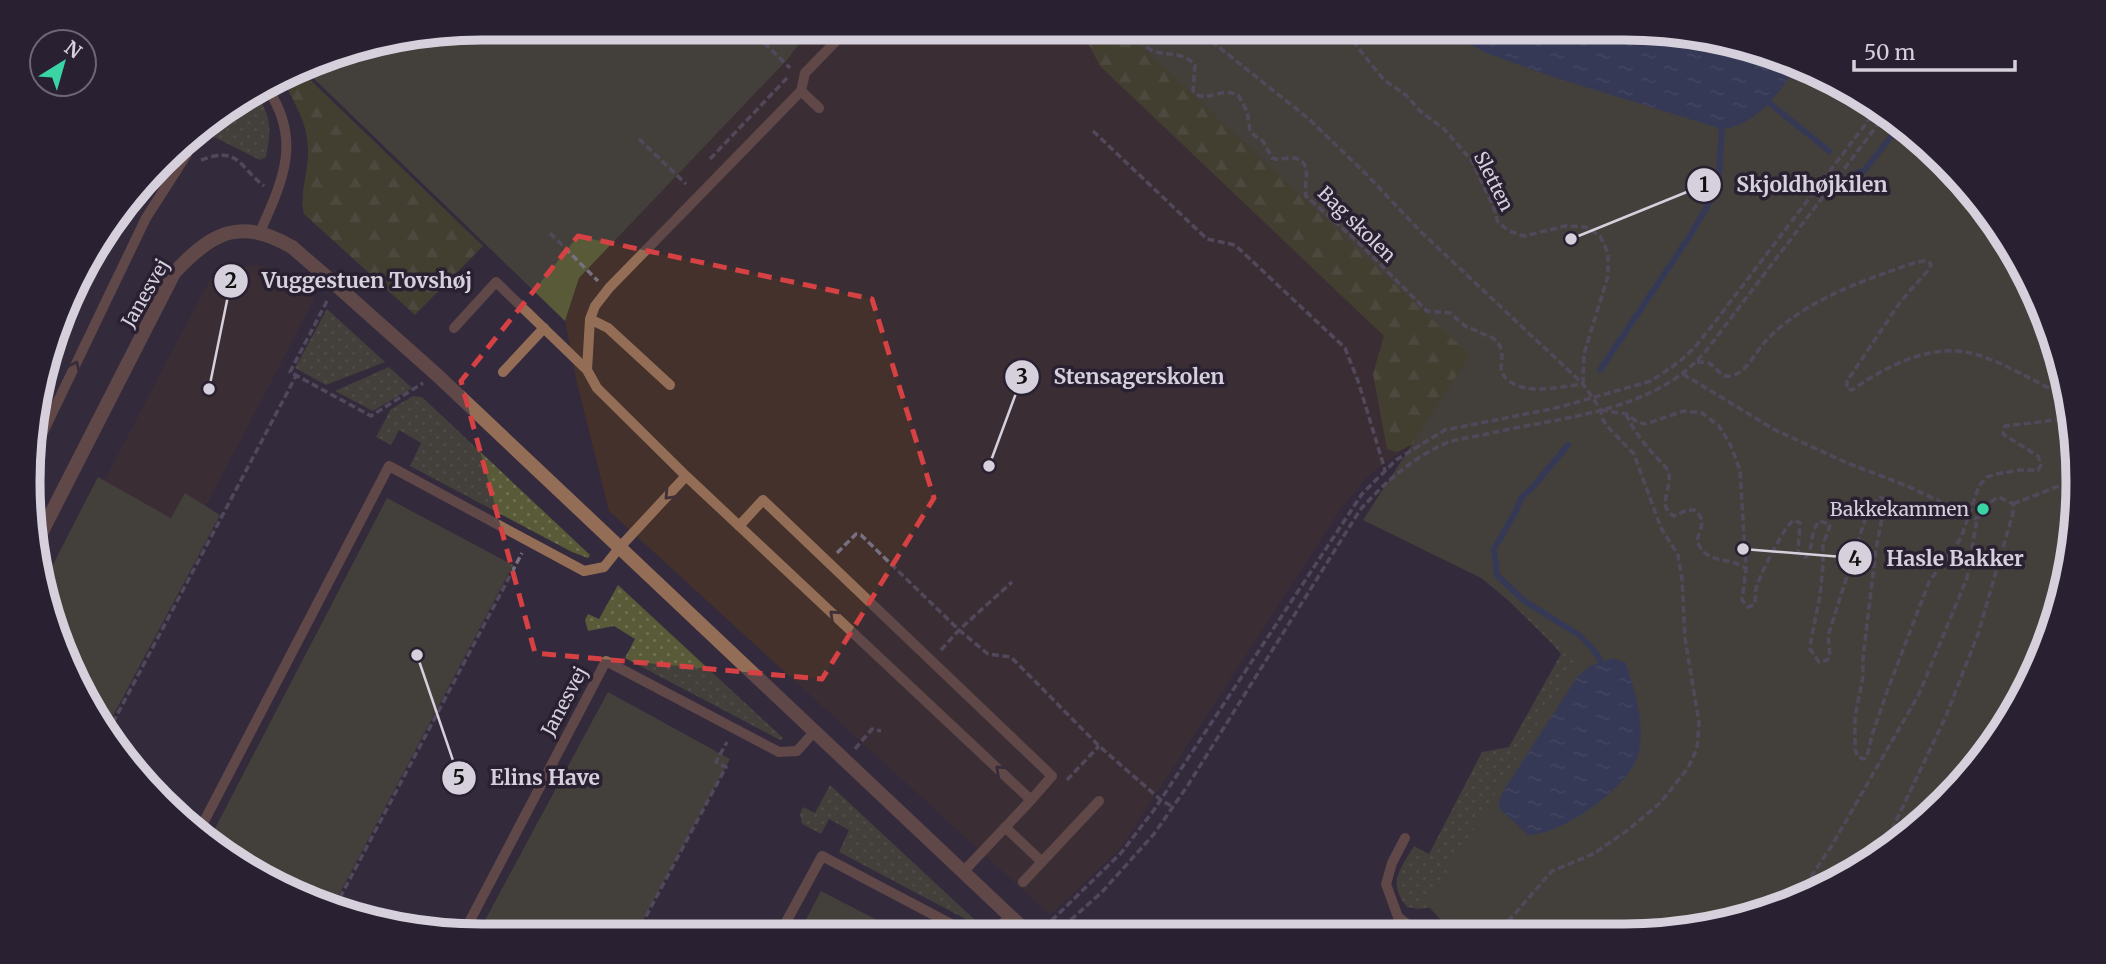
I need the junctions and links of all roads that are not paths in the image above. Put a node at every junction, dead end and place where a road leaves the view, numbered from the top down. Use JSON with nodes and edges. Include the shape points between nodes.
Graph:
{"nodes":[{"id":1,"x":837,"y":40,"type":"edge"},
{"id":2,"x":801,"y":91,"type":"junction"},
{"id":3,"x":271,"y":94,"type":"edge"},
{"id":4,"x":819,"y":108,"type":"dead end"},
{"id":5,"x":187,"y":154,"type":"edge"},
{"id":6,"x":260,"y":232,"type":"junction"},
{"id":7,"x":590,"y":319,"type":"junction"},
{"id":8,"x":454,"y":328,"type":"dead end"},
{"id":9,"x":544,"y":328,"type":"junction"},
{"id":10,"x":587,"y":370,"type":"junction"},
{"id":11,"x":503,"y":372,"type":"dead end"},
{"id":12,"x":670,"y":385,"type":"dead end"},
{"id":13,"x":43,"y":432,"type":"edge"},
{"id":14,"x":686,"y":476,"type":"junction"},
{"id":15,"x":739,"y":526,"type":"junction"},
{"id":16,"x":43,"y":530,"type":"edge"},
{"id":17,"x":620,"y":547,"type":"junction"},
{"id":18,"x":814,"y":732,"type":"junction"},
{"id":19,"x":1031,"y":800,"type":"junction"},
{"id":20,"x":1099,"y":801,"type":"dead end"},
{"id":21,"x":203,"y":824,"type":"edge"},
{"id":22,"x":1005,"y":827,"type":"junction"},
{"id":23,"x":1405,"y":838,"type":"dead end"},
{"id":24,"x":1042,"y":862,"type":"junction"},
{"id":25,"x":963,"y":872,"type":"junction"},
{"id":26,"x":1023,"y":882,"type":"dead end"},
{"id":27,"x":1011,"y":917,"type":"junction"},
{"id":28,"x":468,"y":924,"type":"edge"},
{"id":29,"x":785,"y":924,"type":"edge"},
{"id":30,"x":951,"y":924,"type":"edge"},
{"id":31,"x":1002,"y":924,"type":"edge"},
{"id":32,"x":1018,"y":924,"type":"edge"},
{"id":33,"x":1407,"y":924,"type":"edge"}],
"edges":[{"from":1,"to":2,"type":"lane","via":[[805,72]]},
{"from":2,"to":4,"type":"lane"},
{"from":2,"to":7,"type":"lane","via":[[608,290]]},
{"from":3,"to":6,"type":"lane","via":[[285,124],[287,141],[285,166]]},
{"from":13,"to":5,"type":"lane","one_way":true,"via":[[146,218]]},
{"from":6,"to":16,"type":"street","name":"Janesvej","via":[[218,236],[194,251],[174,273]]},
{"from":6,"to":17,"type":"street","name":"Janesvej","via":[[292,247],[336,285]]},
{"from":7,"to":10,"type":"lane"},
{"from":7,"to":12,"type":"lane","via":[[608,328]]},
{"from":8,"to":9,"type":"lane","via":[[496,282]]},
{"from":9,"to":10,"type":"lane"},
{"from":9,"to":11,"type":"lane"},
{"from":10,"to":14,"type":"lane","via":[[597,388]]},
{"from":14,"to":15,"type":"lane"},
{"from":14,"to":17,"type":"lane","one_way":true},
{"from":19,"to":15,"type":"lane","one_way":true},
{"from":15,"to":19,"type":"lane","via":[[764,500],[1052,776]]},
{"from":17,"to":18,"type":"street","name":"Janesvej"},
{"from":17,"to":21,"type":"lane","via":[[604,567],[584,571],[389,466]]},
{"from":18,"to":25,"type":"street","name":"Janesvej"},
{"from":18,"to":28,"type":"lane","name":"Janesvej","via":[[797,751],[779,752],[606,661]]},
{"from":19,"to":22,"type":"lane"},
{"from":20,"to":24,"type":"lane"},
{"from":22,"to":24,"type":"lane"},
{"from":22,"to":25,"type":"lane"},
{"from":23,"to":33,"type":"lane","via":[[1386,884],[1398,917]]},
{"from":24,"to":26,"type":"lane"},
{"from":25,"to":27,"type":"street","name":"Janesvej"},
{"from":27,"to":31,"type":"lane"},
{"from":27,"to":32,"type":"street","name":"Janesvej"},
{"from":29,"to":30,"type":"lane","via":[[822,856]]}]}
